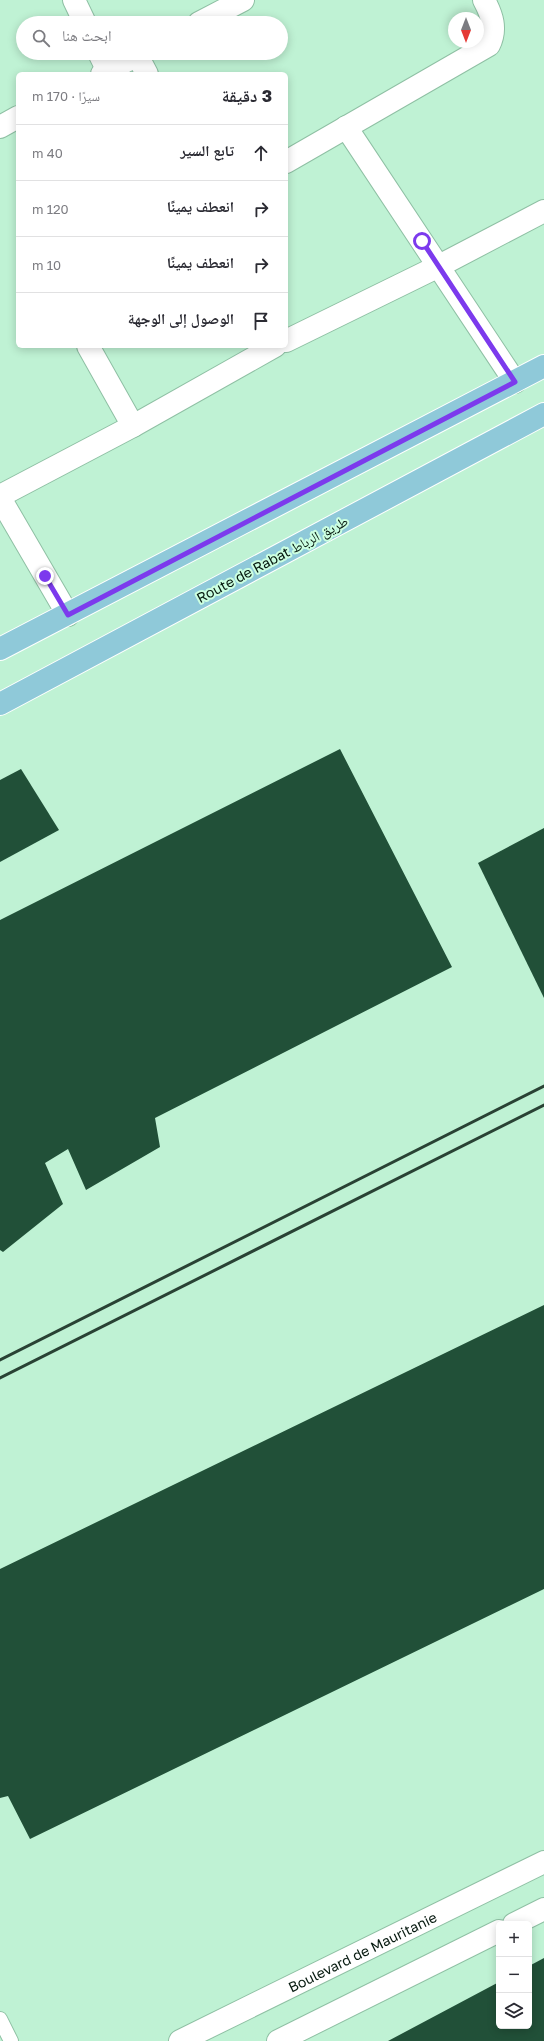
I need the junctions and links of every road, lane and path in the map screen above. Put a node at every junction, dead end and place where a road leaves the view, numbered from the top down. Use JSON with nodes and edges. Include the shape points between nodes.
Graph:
{"nodes":[{"id":1,"x":74,"y":0,"type":"edge"},
{"id":2,"x":243,"y":0,"type":"edge"},
{"id":3,"x":486,"y":4,"type":"edge"},
{"id":4,"x":82,"y":16,"type":"edge"},
{"id":5,"x":212,"y":16,"type":"edge"},
{"id":6,"x":142,"y":61,"type":"edge"},
{"id":7,"x":103,"y":66,"type":"edge"},
{"id":8,"x":16,"y":118,"type":"edge"},
{"id":9,"x":0,"y":127,"type":"edge"},
{"id":10,"x":346,"y":127,"type":"junction"},
{"id":11,"x":288,"y":161,"type":"edge"},
{"id":12,"x":544,"y":211,"type":"edge"},
{"id":13,"x":439,"y":266,"type":"junction"},
{"id":14,"x":288,"y":340,"type":"edge"},
{"id":15,"x":89,"y":348,"type":"edge"},
{"id":16,"x":271,"y":348,"type":"edge"},
{"id":17,"x":544,"y":366,"type":"edge"},
{"id":18,"x":515,"y":382,"type":"junction"},
{"id":19,"x":544,"y":414,"type":"edge"},
{"id":20,"x":133,"y":426,"type":"junction"},
{"id":21,"x":0,"y":497,"type":"edge"},
{"id":22,"x":68,"y":615,"type":"junction"},
{"id":23,"x":0,"y":649,"type":"edge"},
{"id":24,"x":0,"y":704,"type":"edge"},
{"id":25,"x":544,"y":1862,"type":"edge"},
{"id":26,"x":544,"y":1909,"type":"edge"},
{"id":27,"x":520,"y":1921,"type":"edge"},
{"id":28,"x":496,"y":1932,"type":"edge"},
{"id":29,"x":0,"y":2019,"type":"edge"},
{"id":30,"x":11,"y":2041,"type":"edge"},
{"id":31,"x":180,"y":2041,"type":"edge"},
{"id":32,"x":278,"y":2041,"type":"edge"}],
"edges":[{"from":1,"to":4,"type":"street"},
{"from":2,"to":5,"type":"street"},
{"from":3,"to":10,"type":"street","via":[[494,29],[489,45]]},
{"from":6,"to":7,"type":"street"},
{"from":8,"to":9,"type":"street"},
{"from":10,"to":11,"type":"street"},
{"from":10,"to":13,"type":"street"},
{"from":12,"to":13,"type":"street"},
{"from":13,"to":14,"type":"street"},
{"from":13,"to":18,"type":"street"},
{"from":15,"to":20,"type":"street"},
{"from":16,"to":20,"type":"street"},
{"from":17,"to":18,"type":"main road"},
{"from":18,"to":22,"type":"main road"},
{"from":19,"to":24,"type":"main road","name":"Route de Rabat طريق الرباط"},
{"from":20,"to":21,"type":"street"},
{"from":21,"to":22,"type":"street"},
{"from":22,"to":23,"type":"main road"},
{"from":25,"to":31,"type":"street","name":"Boulevard de Mauritanie"},
{"from":26,"to":27,"type":"street"},
{"from":28,"to":32,"type":"street"},
{"from":29,"to":30,"type":"lane"}]}
